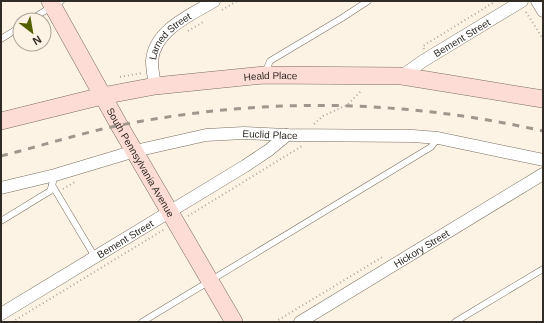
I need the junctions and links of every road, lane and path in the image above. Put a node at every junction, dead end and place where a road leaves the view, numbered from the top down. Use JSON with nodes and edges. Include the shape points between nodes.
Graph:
{"nodes":[{"id":1,"x":214,"y":1,"type":"edge"},
{"id":2,"x":237,"y":1,"type":"edge"},
{"id":3,"x":368,"y":1,"type":"edge"},
{"id":4,"x":522,"y":1,"type":"edge"},
{"id":5,"x":537,"y":1,"type":"edge"},
{"id":6,"x":54,"y":3,"type":"edge"},
{"id":7,"x":543,"y":10,"type":"edge"},
{"id":8,"x":41,"y":12,"type":"edge"},
{"id":9,"x":218,"y":12,"type":"dead end"},
{"id":10,"x":206,"y":20,"type":"dead end"},
{"id":11,"x":12,"y":31,"type":"edge"},
{"id":12,"x":187,"y":32,"type":"dead end"},
{"id":13,"x":1,"y":38,"type":"edge"},
{"id":14,"x":264,"y":75,"type":"junction"},
{"id":15,"x":402,"y":76,"type":"junction"},
{"id":16,"x":120,"y":77,"type":"dead end"},
{"id":17,"x":154,"y":78,"type":"junction"},
{"id":18,"x":102,"y":96,"type":"junction"},
{"id":19,"x":543,"y":99,"type":"edge"},
{"id":20,"x":1,"y":121,"type":"edge"},
{"id":21,"x":287,"y":135,"type":"junction"},
{"id":22,"x":438,"y":138,"type":"junction"},
{"id":23,"x":308,"y":143,"type":"dead end"},
{"id":24,"x":135,"y":151,"type":"junction"},
{"id":25,"x":543,"y":160,"type":"edge"},
{"id":26,"x":543,"y":174,"type":"edge"},
{"id":27,"x":54,"y":180,"type":"junction"},
{"id":28,"x":77,"y":180,"type":"dead end"},
{"id":29,"x":1,"y":188,"type":"edge"},
{"id":30,"x":56,"y":193,"type":"junction"},
{"id":31,"x":173,"y":217,"type":"junction"},
{"id":32,"x":1,"y":220,"type":"edge"},
{"id":33,"x":95,"y":257,"type":"junction"},
{"id":34,"x":543,"y":269,"type":"edge"},
{"id":35,"x":210,"y":281,"type":"junction"},
{"id":36,"x":1,"y":314,"type":"edge"},
{"id":37,"x":12,"y":322,"type":"edge"},
{"id":38,"x":142,"y":322,"type":"edge"},
{"id":39,"x":234,"y":322,"type":"edge"},
{"id":40,"x":300,"y":322,"type":"edge"},
{"id":41,"x":455,"y":322,"type":"edge"}],
"edges":[{"from":1,"to":17,"type":"street","name":"Larned Street","via":[[177,23],[163,35],[152,60]]},
{"from":2,"to":9,"type":"path"},
{"from":3,"to":14,"type":"lane","via":[[270,61]]},
{"from":4,"to":15,"type":"street","name":"Bement Street","via":[[423,60]]},
{"from":5,"to":7,"type":"street"},
{"from":6,"to":8,"type":"lane"},
{"from":6,"to":18,"type":"street","name":"South Pennsylvania Avenue"},
{"from":10,"to":12,"type":"path"},
{"from":11,"to":13,"type":"lane"},
{"from":14,"to":15,"type":"street","name":"Heald Place"},
{"from":14,"to":17,"type":"street","name":"Heald Place"},
{"from":15,"to":19,"type":"street","name":"Heald Place"},
{"from":16,"to":17,"type":"path"},
{"from":17,"to":18,"type":"street","name":"Heald Place"},
{"from":18,"to":20,"type":"street","name":"Heald Place"},
{"from":18,"to":24,"type":"street","name":"South Pennsylvania Avenue"},
{"from":21,"to":22,"type":"street","name":"Euclid Place"},
{"from":21,"to":24,"type":"street","name":"Euclid Place","via":[[206,135]]},
{"from":21,"to":31,"type":"street","name":"Bement Street"},
{"from":22,"to":25,"type":"street","name":"Euclid Place"},
{"from":22,"to":35,"type":"lane","via":[[431,147]]},
{"from":23,"to":31,"type":"path"},
{"from":24,"to":27,"type":"street","name":"Euclid Place"},
{"from":24,"to":31,"type":"street","name":"South Pennsylvania Avenue"},
{"from":26,"to":40,"type":"street","name":"Hickory Street"},
{"from":27,"to":29,"type":"street","name":"Euclid Place"},
{"from":27,"to":30,"type":"lane"},
{"from":27,"to":32,"type":"lane","via":[[50,191]]},
{"from":28,"to":30,"type":"path"},
{"from":30,"to":33,"type":"lane"},
{"from":31,"to":33,"type":"street","name":"Bement Street"},
{"from":31,"to":35,"type":"street","name":"South Pennsylvania Avenue"},
{"from":31,"to":37,"type":"path"},
{"from":33,"to":36,"type":"street","name":"Bement Street"},
{"from":34,"to":41,"type":"lane"},
{"from":35,"to":38,"type":"lane"},
{"from":35,"to":39,"type":"street","name":"South Pennsylvania Avenue"}]}
